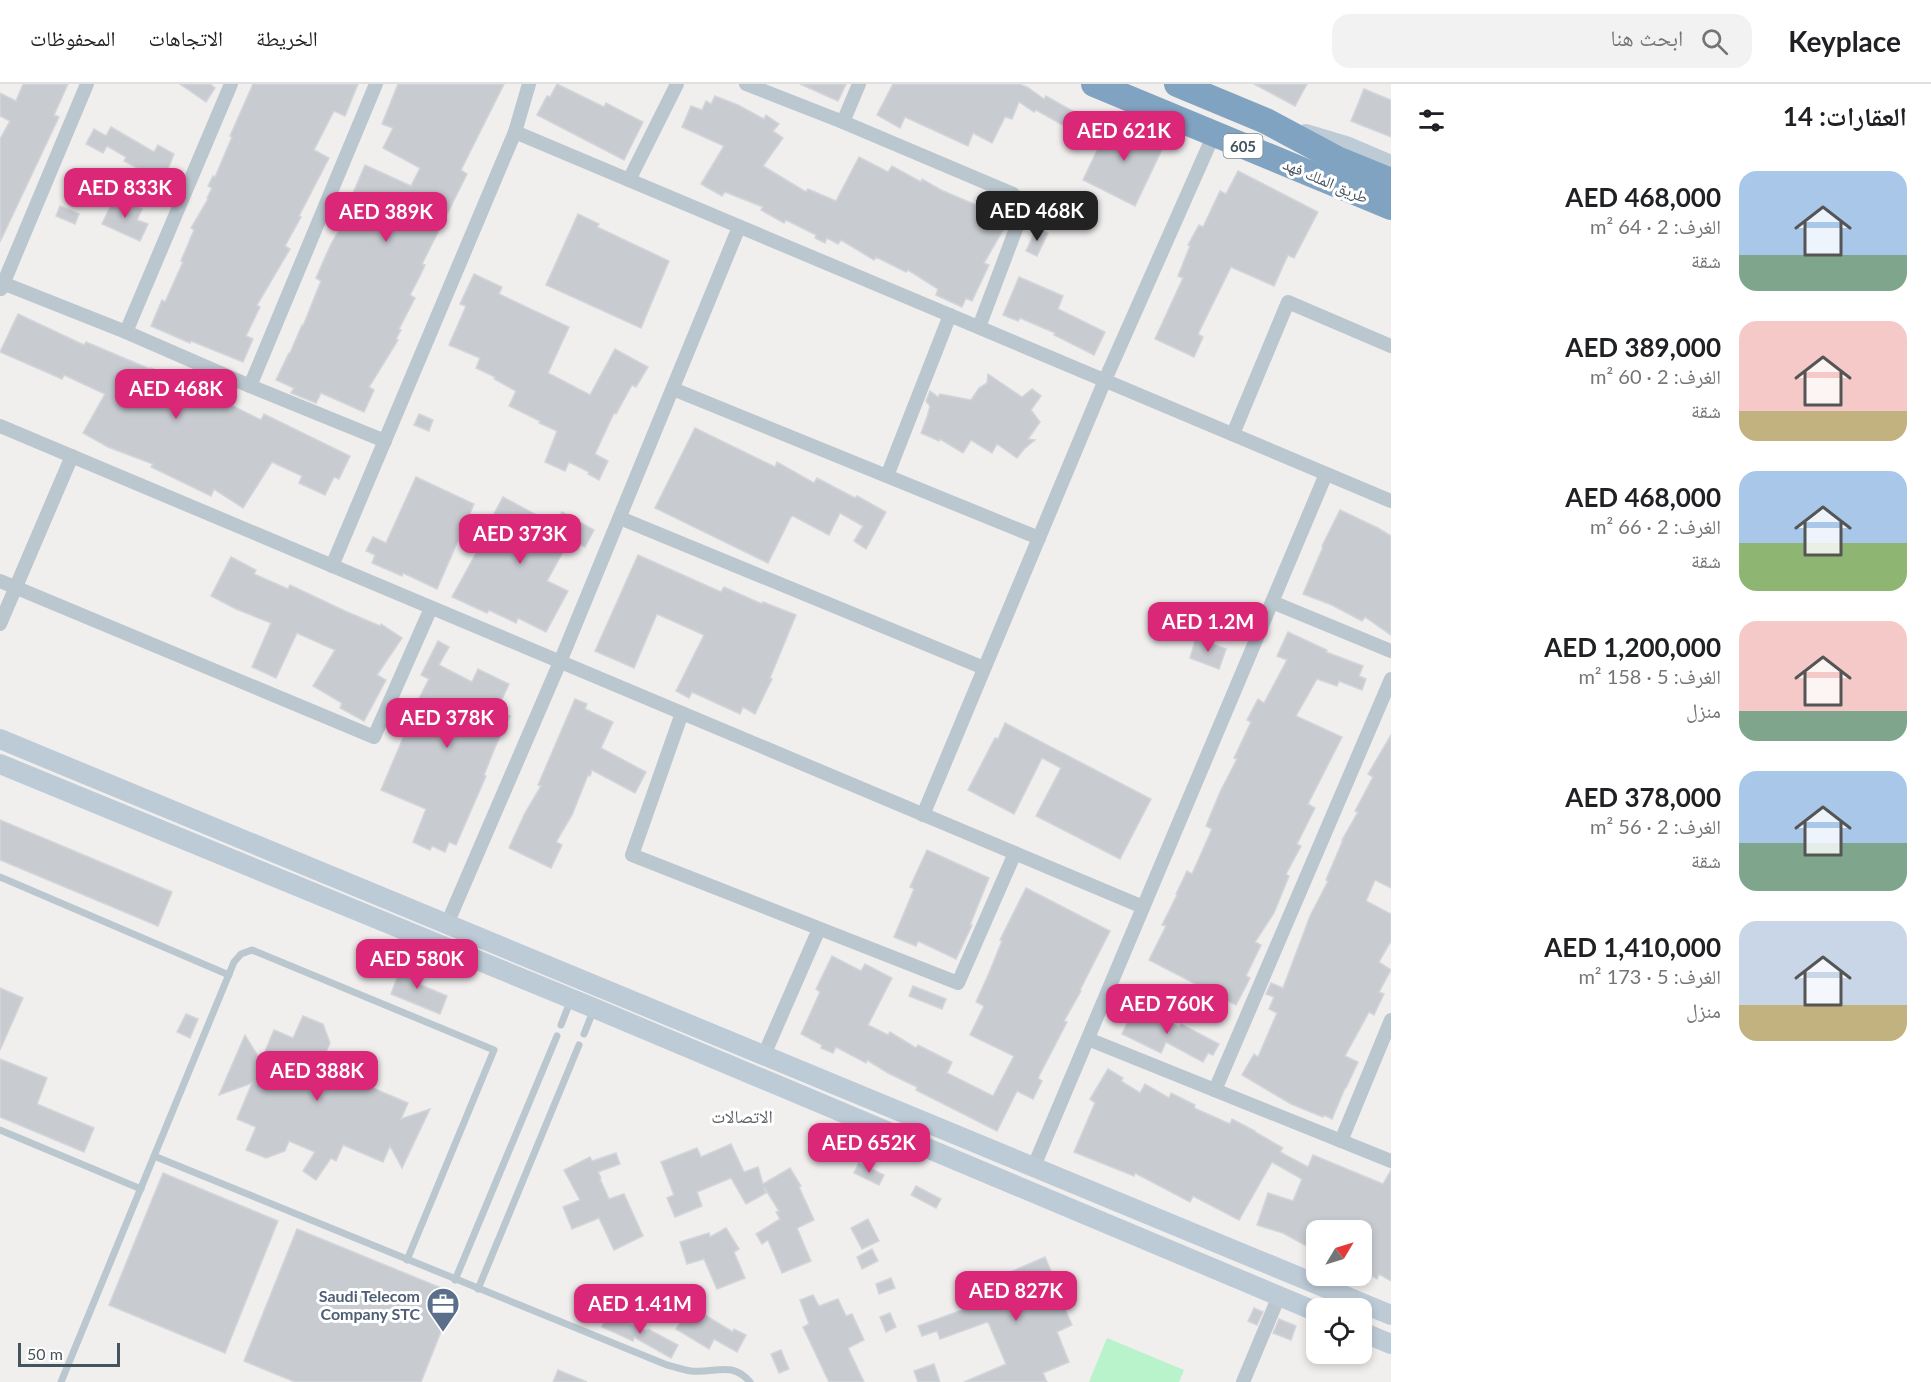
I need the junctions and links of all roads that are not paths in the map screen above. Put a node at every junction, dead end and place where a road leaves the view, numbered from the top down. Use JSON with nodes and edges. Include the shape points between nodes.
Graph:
{"nodes":[{"id":1,"x":87,"y":84,"type":"edge"},
{"id":2,"x":231,"y":84,"type":"edge"},
{"id":3,"x":376,"y":84,"type":"edge"},
{"id":4,"x":529,"y":84,"type":"edge"},
{"id":5,"x":677,"y":84,"type":"edge"},
{"id":6,"x":746,"y":84,"type":"edge"},
{"id":7,"x":859,"y":84,"type":"edge"},
{"id":8,"x":1094,"y":84,"type":"edge"},
{"id":9,"x":1177,"y":84,"type":"edge"},
{"id":10,"x":1266,"y":121,"type":"junction"},
{"id":11,"x":843,"y":122,"type":"junction"},
{"id":12,"x":515,"y":132,"type":"junction"},
{"id":13,"x":1214,"y":134,"type":"junction"},
{"id":14,"x":1391,"y":165,"type":"edge"},
{"id":15,"x":629,"y":180,"type":"junction"},
{"id":16,"x":1391,"y":181,"type":"edge"},
{"id":17,"x":1391,"y":207,"type":"edge"},
{"id":18,"x":739,"y":227,"type":"junction"},
{"id":19,"x":1,"y":285,"type":"edge"},
{"id":20,"x":950,"y":315,"type":"junction"},
{"id":21,"x":979,"y":327,"type":"junction"},
{"id":22,"x":126,"y":332,"type":"junction"},
{"id":23,"x":1391,"y":346,"type":"edge"},
{"id":24,"x":1105,"y":380,"type":"junction"},
{"id":25,"x":250,"y":386,"type":"junction"},
{"id":26,"x":672,"y":389,"type":"junction"},
{"id":27,"x":0,"y":426,"type":"edge"},
{"id":28,"x":1233,"y":434,"type":"junction"},
{"id":29,"x":385,"y":441,"type":"junction"},
{"id":30,"x":72,"y":456,"type":"junction"},
{"id":31,"x":1326,"y":474,"type":"junction"},
{"id":32,"x":887,"y":476,"type":"junction"},
{"id":33,"x":1391,"y":501,"type":"edge"},
{"id":34,"x":620,"y":518,"type":"junction"},
{"id":35,"x":1039,"y":538,"type":"junction"},
{"id":36,"x":332,"y":566,"type":"junction"},
{"id":37,"x":0,"y":581,"type":"edge"},
{"id":38,"x":15,"y":588,"type":"junction"},
{"id":39,"x":1272,"y":602,"type":"junction"},
{"id":40,"x":431,"y":608,"type":"junction"},
{"id":41,"x":0,"y":624,"type":"edge"},
{"id":42,"x":1391,"y":651,"type":"edge"},
{"id":43,"x":560,"y":662,"type":"junction"},
{"id":44,"x":984,"y":668,"type":"junction"},
{"id":45,"x":1391,"y":679,"type":"edge"},
{"id":46,"x":682,"y":713,"type":"junction"},
{"id":47,"x":0,"y":739,"type":"edge"},
{"id":48,"x":0,"y":764,"type":"edge"},
{"id":49,"x":923,"y":814,"type":"junction"},
{"id":50,"x":1016,"y":854,"type":"junction"},
{"id":51,"x":0,"y":877,"type":"edge"},
{"id":52,"x":1143,"y":907,"type":"junction"},
{"id":53,"x":447,"y":924,"type":"junction"},
{"id":54,"x":819,"y":929,"type":"junction"},
{"id":55,"x":229,"y":975,"type":"junction"},
{"id":56,"x":571,"y":999,"type":"junction"},
{"id":57,"x":594,"y":1008,"type":"junction"},
{"id":58,"x":1391,"y":1020,"type":"edge"},
{"id":59,"x":561,"y":1025,"type":"dead end"},
{"id":60,"x":584,"y":1034,"type":"dead end"},
{"id":61,"x":557,"y":1036,"type":"dead end"},
{"id":62,"x":1088,"y":1039,"type":"junction"},
{"id":63,"x":579,"y":1046,"type":"dead end"},
{"id":64,"x":764,"y":1055,"type":"junction"},
{"id":65,"x":1215,"y":1090,"type":"junction"},
{"id":66,"x":0,"y":1130,"type":"edge"},
{"id":67,"x":1341,"y":1141,"type":"junction"},
{"id":68,"x":154,"y":1156,"type":"junction"},
{"id":69,"x":1391,"y":1161,"type":"edge"},
{"id":70,"x":1034,"y":1166,"type":"junction"},
{"id":71,"x":141,"y":1189,"type":"junction"},
{"id":72,"x":407,"y":1260,"type":"junction"},
{"id":73,"x":455,"y":1280,"type":"junction"},
{"id":74,"x":478,"y":1289,"type":"junction"},
{"id":75,"x":1279,"y":1296,"type":"junction"},
{"id":76,"x":1306,"y":1307,"type":"edge"},
{"id":77,"x":1391,"y":1315,"type":"edge"},
{"id":78,"x":1372,"y":1336,"type":"edge"},
{"id":79,"x":1391,"y":1344,"type":"edge"},
{"id":80,"x":61,"y":1382,"type":"edge"},
{"id":81,"x":750,"y":1382,"type":"edge"},
{"id":82,"x":1243,"y":1382,"type":"edge"}],
"edges":[{"from":1,"to":19,"type":"street"},
{"from":2,"to":22,"type":"street"},
{"from":3,"to":25,"type":"street"},
{"from":4,"to":12,"type":"street"},
{"from":5,"to":15,"type":"street"},
{"from":6,"to":11,"type":"street"},
{"from":7,"to":11,"type":"street"},
{"from":8,"to":13,"type":"highway","name":"طريق الملك فهد","number":"605"},
{"from":9,"to":10,"type":"highway","name":"طريق الملك فهد","number":"605"},
{"from":10,"to":14,"type":"street"},
{"from":10,"to":16,"type":"highway","name":"طريق الملك فهد","number":"605","via":[[1337,159]]},
{"from":11,"to":21,"type":"street","via":[[1013,194],[1020,202],[1022,213]]},
{"from":12,"to":15,"type":"street"},
{"from":12,"to":29,"type":"street"},
{"from":13,"to":17,"type":"highway","name":"طريق الملك فهد","number":"605"},
{"from":13,"to":24,"type":"street"},
{"from":15,"to":18,"type":"street"},
{"from":18,"to":20,"type":"street"},
{"from":18,"to":26,"type":"street"},
{"from":19,"to":22,"type":"street"},
{"from":20,"to":21,"type":"street"},
{"from":20,"to":32,"type":"street"},
{"from":21,"to":24,"type":"street"},
{"from":22,"to":25,"type":"street"},
{"from":23,"to":28,"type":"street","via":[[1288,302]]},
{"from":24,"to":28,"type":"street"},
{"from":24,"to":35,"type":"street"},
{"from":25,"to":29,"type":"street"},
{"from":26,"to":32,"type":"street"},
{"from":26,"to":34,"type":"street"},
{"from":27,"to":30,"type":"street"},
{"from":28,"to":31,"type":"street"},
{"from":29,"to":36,"type":"street"},
{"from":30,"to":36,"type":"street"},
{"from":30,"to":38,"type":"street"},
{"from":31,"to":33,"type":"street"},
{"from":31,"to":39,"type":"street"},
{"from":32,"to":35,"type":"street"},
{"from":34,"to":43,"type":"street"},
{"from":34,"to":44,"type":"street"},
{"from":35,"to":44,"type":"street"},
{"from":36,"to":40,"type":"street"},
{"from":37,"to":38,"type":"street"},
{"from":38,"to":40,"type":"street","via":[[374,737]]},
{"from":38,"to":41,"type":"street"},
{"from":39,"to":42,"type":"street"},
{"from":39,"to":52,"type":"street"},
{"from":40,"to":43,"type":"street"},
{"from":43,"to":46,"type":"street"},
{"from":43,"to":53,"type":"street"},
{"from":44,"to":49,"type":"street"},
{"from":45,"to":65,"type":"street"},
{"from":46,"to":49,"type":"street"},
{"from":46,"to":54,"type":"street","via":[[632,855]]},
{"from":47,"to":53,"type":"street"},
{"from":48,"to":56,"type":"street"},
{"from":49,"to":50,"type":"street"},
{"from":50,"to":52,"type":"street"},
{"from":50,"to":54,"type":"street","via":[[958,983]]},
{"from":51,"to":55,"type":"lane"},
{"from":52,"to":62,"type":"street"},
{"from":53,"to":64,"type":"street"},
{"from":54,"to":64,"type":"street"},
{"from":55,"to":68,"type":"lane"},
{"from":55,"to":72,"type":"lane","via":[[234,962],[252,950],[494,1050]]},
{"from":56,"to":57,"type":"street"},
{"from":56,"to":59,"type":"lane"},
{"from":57,"to":60,"type":"lane"},
{"from":57,"to":75,"type":"street"},
{"from":58,"to":67,"type":"street"},
{"from":61,"to":73,"type":"lane"},
{"from":62,"to":65,"type":"street"},
{"from":62,"to":70,"type":"street"},
{"from":63,"to":74,"type":"lane"},
{"from":64,"to":70,"type":"street"},
{"from":65,"to":67,"type":"street"},
{"from":66,"to":71,"type":"lane"},
{"from":67,"to":69,"type":"street"},
{"from":68,"to":71,"type":"lane"},
{"from":68,"to":72,"type":"lane"},
{"from":70,"to":77,"type":"street"},
{"from":71,"to":80,"type":"lane"},
{"from":72,"to":73,"type":"lane"},
{"from":73,"to":74,"type":"lane"},
{"from":74,"to":81,"type":"lane","via":[[667,1365],[691,1371],[730,1369]]},
{"from":75,"to":76,"type":"street"},
{"from":75,"to":82,"type":"street"},
{"from":78,"to":79,"type":"street"}]}
